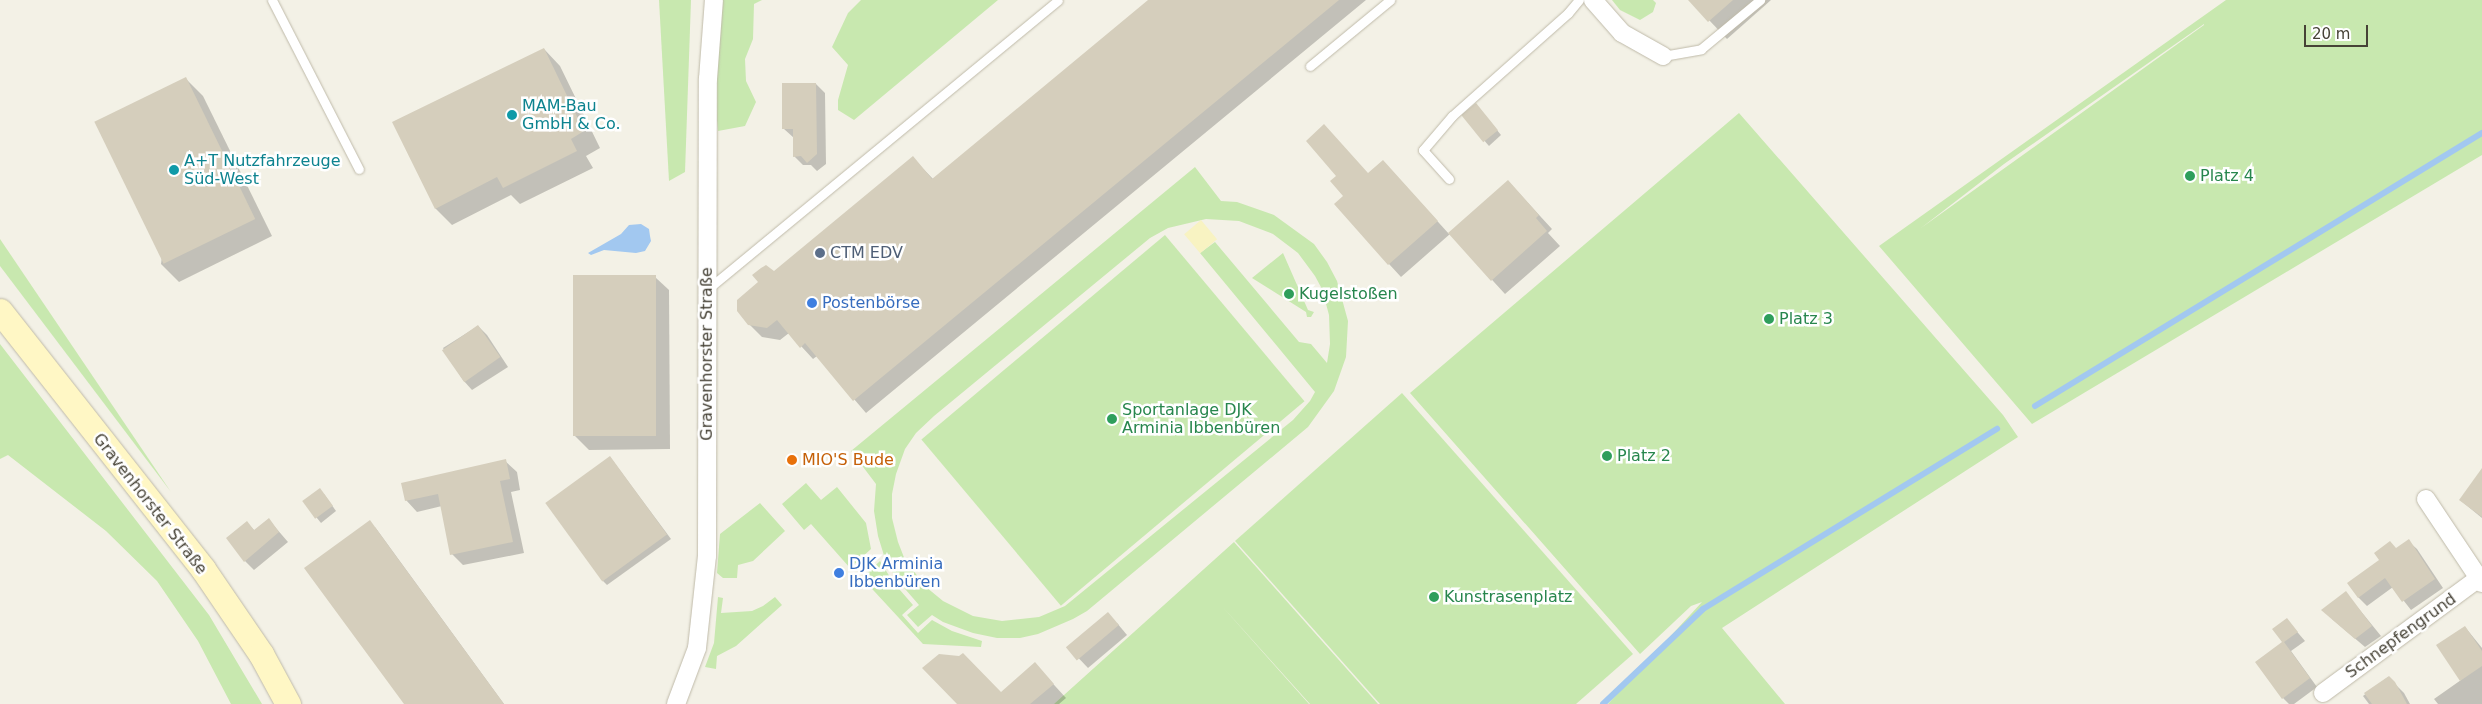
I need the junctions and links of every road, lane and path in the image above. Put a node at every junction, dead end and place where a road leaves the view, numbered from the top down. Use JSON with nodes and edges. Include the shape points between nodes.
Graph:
{"nodes":[{"id":1,"x":272,"y":0,"type":"edge"},
{"id":2,"x":714,"y":0,"type":"edge"},
{"id":3,"x":1058,"y":0,"type":"edge"},
{"id":4,"x":1390,"y":0,"type":"edge"},
{"id":5,"x":1579,"y":0,"type":"edge"},
{"id":6,"x":1593,"y":0,"type":"edge"},
{"id":7,"x":1760,"y":0,"type":"edge"},
{"id":8,"x":1663,"y":56,"type":"joint"},
{"id":9,"x":1310,"y":66,"type":"dead end"},
{"id":10,"x":359,"y":169,"type":"dead end"},
{"id":11,"x":1449,"y":179,"type":"dead end"},
{"id":12,"x":707,"y":289,"type":"junction"},
{"id":13,"x":0,"y":311,"type":"edge"},
{"id":14,"x":2426,"y":499,"type":"dead end"},
{"id":15,"x":2480,"y":581,"type":"edge"},
{"id":16,"x":2323,"y":693,"type":"dead end"},
{"id":17,"x":288,"y":704,"type":"edge"},
{"id":18,"x":676,"y":704,"type":"edge"}],
"edges":[{"from":1,"to":10,"type":"lane"},
{"from":2,"to":12,"type":"street","name":"Gravenhorster Straße","via":[[708,79]]},
{"from":3,"to":12,"type":"lane"},
{"from":4,"to":9,"type":"lane"},
{"from":5,"to":11,"type":"lane","via":[[1561,20],[1452,116],[1423,150]]},
{"from":6,"to":8,"type":"street","via":[[1622,33]]},
{"from":7,"to":8,"type":"lane","via":[[1701,49]]},
{"from":12,"to":18,"type":"street","name":"Gravenhorster Straße","via":[[708,556],[697,648]]},
{"from":13,"to":17,"type":"main road","name":"Gravenhorster Straße","via":[[203,569],[261,654]]},
{"from":14,"to":15,"type":"street","name":"Schnepfengrund"},
{"from":15,"to":16,"type":"street","name":"Schnepfengrund"}]}
